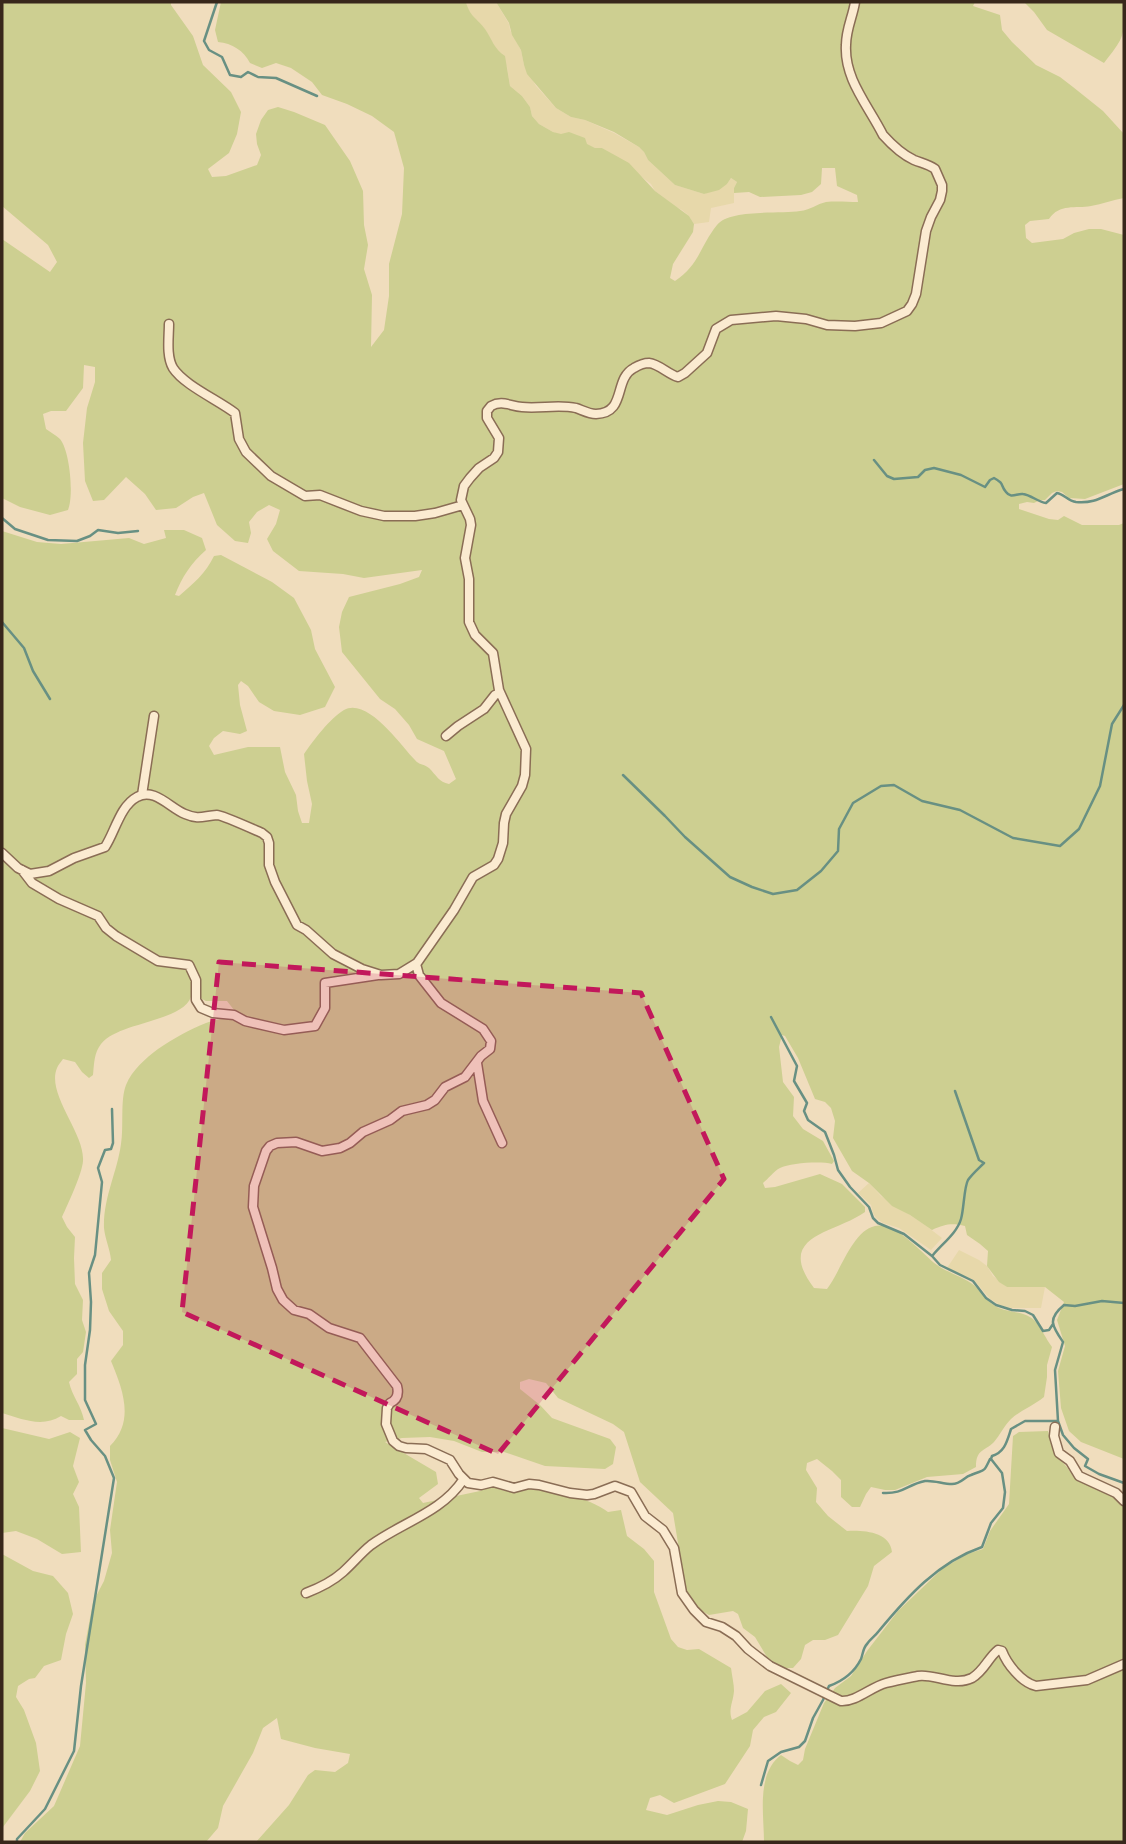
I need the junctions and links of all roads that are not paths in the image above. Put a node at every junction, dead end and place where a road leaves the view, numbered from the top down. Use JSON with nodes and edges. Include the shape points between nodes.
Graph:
{"nodes":[{"id":1,"x":855,"y":2,"type":"edge"},
{"id":2,"x":169,"y":324,"type":"dead end"},
{"id":3,"x":463,"y":505,"type":"junction"},
{"id":4,"x":500,"y":693,"type":"junction"},
{"id":5,"x":154,"y":716,"type":"dead end"},
{"id":6,"x":446,"y":736,"type":"dead end"},
{"id":7,"x":142,"y":795,"type":"junction"},
{"id":8,"x":2,"y":853,"type":"edge"},
{"id":9,"x":22,"y":870,"type":"junction"},
{"id":10,"x":416,"y":964,"type":"junction"},
{"id":11,"x":381,"y":975,"type":"junction"},
{"id":12,"x":477,"y":1063,"type":"junction"},
{"id":13,"x":502,"y":1143,"type":"dead end"},
{"id":14,"x":1055,"y":1427,"type":"dead end"},
{"id":15,"x":463,"y":1479,"type":"junction"},
{"id":16,"x":1124,"y":1501,"type":"edge"},
{"id":17,"x":306,"y":1593,"type":"dead end"},
{"id":18,"x":1124,"y":1664,"type":"edge"}],
"edges":[{"from":1,"to":3,"type":"street","via":[[845,46],[849,75],[883,135],[899,152],[935,169],[942,185],[926,231],[916,294],[907,311],[881,323],[855,326],[776,316],[731,320],[716,329],[708,353],[678,377],[652,363],[628,372],[616,404],[600,414],[495,403],[487,418],[499,438],[498,453],[470,478]]},
{"from":2,"to":3,"type":"street","via":[[172,366],[186,382],[235,413],[246,452],[271,476],[305,496],[320,495],[384,516],[425,515]]},
{"from":3,"to":4,"type":"street","via":[[471,525],[465,550],[469,622],[493,653]]},
{"from":4,"to":6,"type":"street"},
{"from":4,"to":10,"type":"street","via":[[525,743],[522,786],[506,814],[498,859],[473,877]]},
{"from":5,"to":7,"type":"street"},
{"from":7,"to":9,"type":"street","via":[[126,809],[105,847],[49,871],[30,874]]},
{"from":7,"to":11,"type":"street","via":[[158,797],[191,817],[221,816],[262,833],[267,837],[275,882],[297,925],[333,954]]},
{"from":8,"to":9,"type":"street"},
{"from":9,"to":11,"type":"street","via":[[32,883],[98,916],[116,936],[158,961],[189,965],[196,980],[196,1000],[213,1013],[284,1031],[315,1026],[325,1008],[325,984]]},
{"from":10,"to":11,"type":"street","via":[[399,974]]},
{"from":10,"to":12,"type":"street","via":[[441,1003],[490,1037],[490,1049]]},
{"from":12,"to":13,"type":"street","via":[[483,1101]]},
{"from":12,"to":15,"type":"street","via":[[466,1077],[445,1087],[427,1105],[402,1111],[341,1147],[323,1150],[296,1142],[270,1146],[253,1197],[276,1289],[283,1300],[365,1343],[397,1387],[386,1416],[393,1441],[450,1460]]},
{"from":14,"to":16,"type":"street","via":[[1059,1453],[1079,1476]]},
{"from":15,"to":17,"type":"street","via":[[446,1500],[391,1531],[342,1573]]},
{"from":15,"to":18,"type":"street","via":[[508,1488],[539,1485],[570,1493],[594,1494],[615,1486],[631,1492],[645,1516],[663,1530],[674,1548],[682,1593],[706,1622],[736,1636],[770,1666],[841,1701],[885,1683],[922,1675],[962,1681],[972,1678],[998,1650],[1019,1675],[1036,1686],[1087,1680]]}]}
